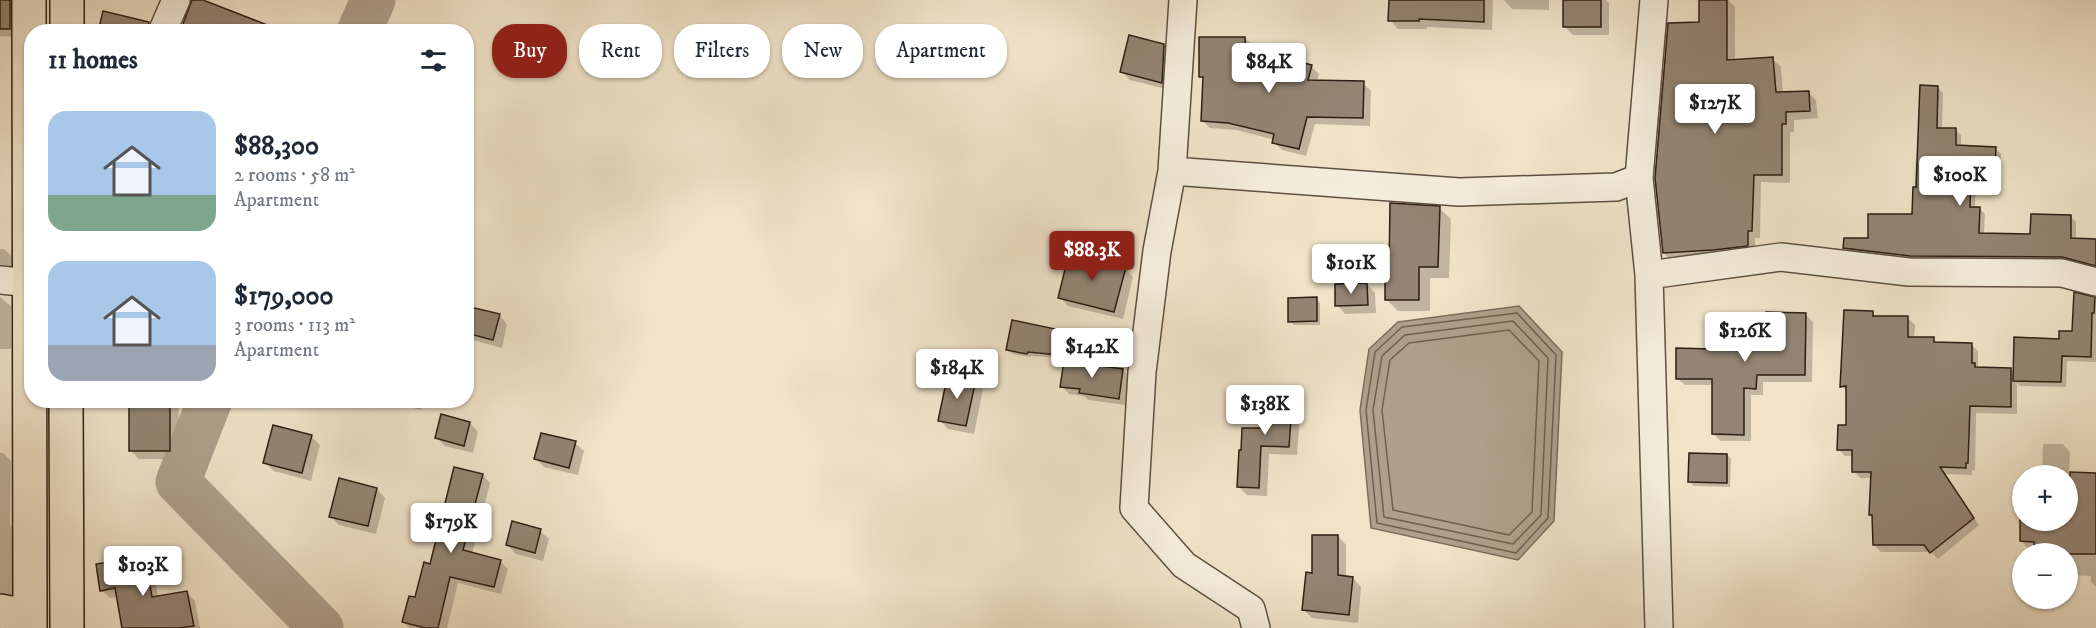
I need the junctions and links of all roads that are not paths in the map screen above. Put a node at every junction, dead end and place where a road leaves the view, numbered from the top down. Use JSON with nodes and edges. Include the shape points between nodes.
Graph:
{"nodes":[{"id":1,"x":29,"y":0,"type":"edge"},
{"id":2,"x":67,"y":0,"type":"edge"},
{"id":3,"x":176,"y":0,"type":"edge"},
{"id":4,"x":1183,"y":0,"type":"edge"},
{"id":5,"x":1654,"y":0,"type":"edge"},
{"id":6,"x":29,"y":24,"type":"edge"},
{"id":7,"x":67,"y":24,"type":"edge"},
{"id":8,"x":166,"y":24,"type":"edge"},
{"id":9,"x":1172,"y":171,"type":"junction"},
{"id":10,"x":1639,"y":178,"type":"junction"},
{"id":11,"x":24,"y":195,"type":"edge"},
{"id":12,"x":1649,"y":275,"type":"junction"},
{"id":13,"x":15,"y":281,"type":"edge"},
{"id":14,"x":2096,"y":282,"type":"edge"},
{"id":15,"x":66,"y":408,"type":"edge"},
{"id":16,"x":20,"y":619,"type":"edge"},
{"id":17,"x":67,"y":628,"type":"edge"},
{"id":18,"x":1256,"y":628,"type":"edge"},
{"id":19,"x":1659,"y":628,"type":"edge"}],
"edges":[{"from":1,"to":6,"type":"main road"},
{"from":2,"to":7,"type":"main road"},
{"from":3,"to":8,"type":"street"},
{"from":4,"to":9,"type":"street"},
{"from":5,"to":10,"type":"street"},
{"from":9,"to":10,"type":"street","via":[[1459,192],[1616,187]]},
{"from":9,"to":18,"type":"street","via":[[1157,251],[1142,372],[1134,508],[1184,565],[1251,609]]},
{"from":10,"to":12,"type":"street"},
{"from":11,"to":13,"type":"main road"},
{"from":12,"to":14,"type":"street","via":[[1781,258],[1909,272],[2062,273]]},
{"from":12,"to":19,"type":"street"},
{"from":13,"to":16,"type":"main road"},
{"from":15,"to":17,"type":"main road"}]}
